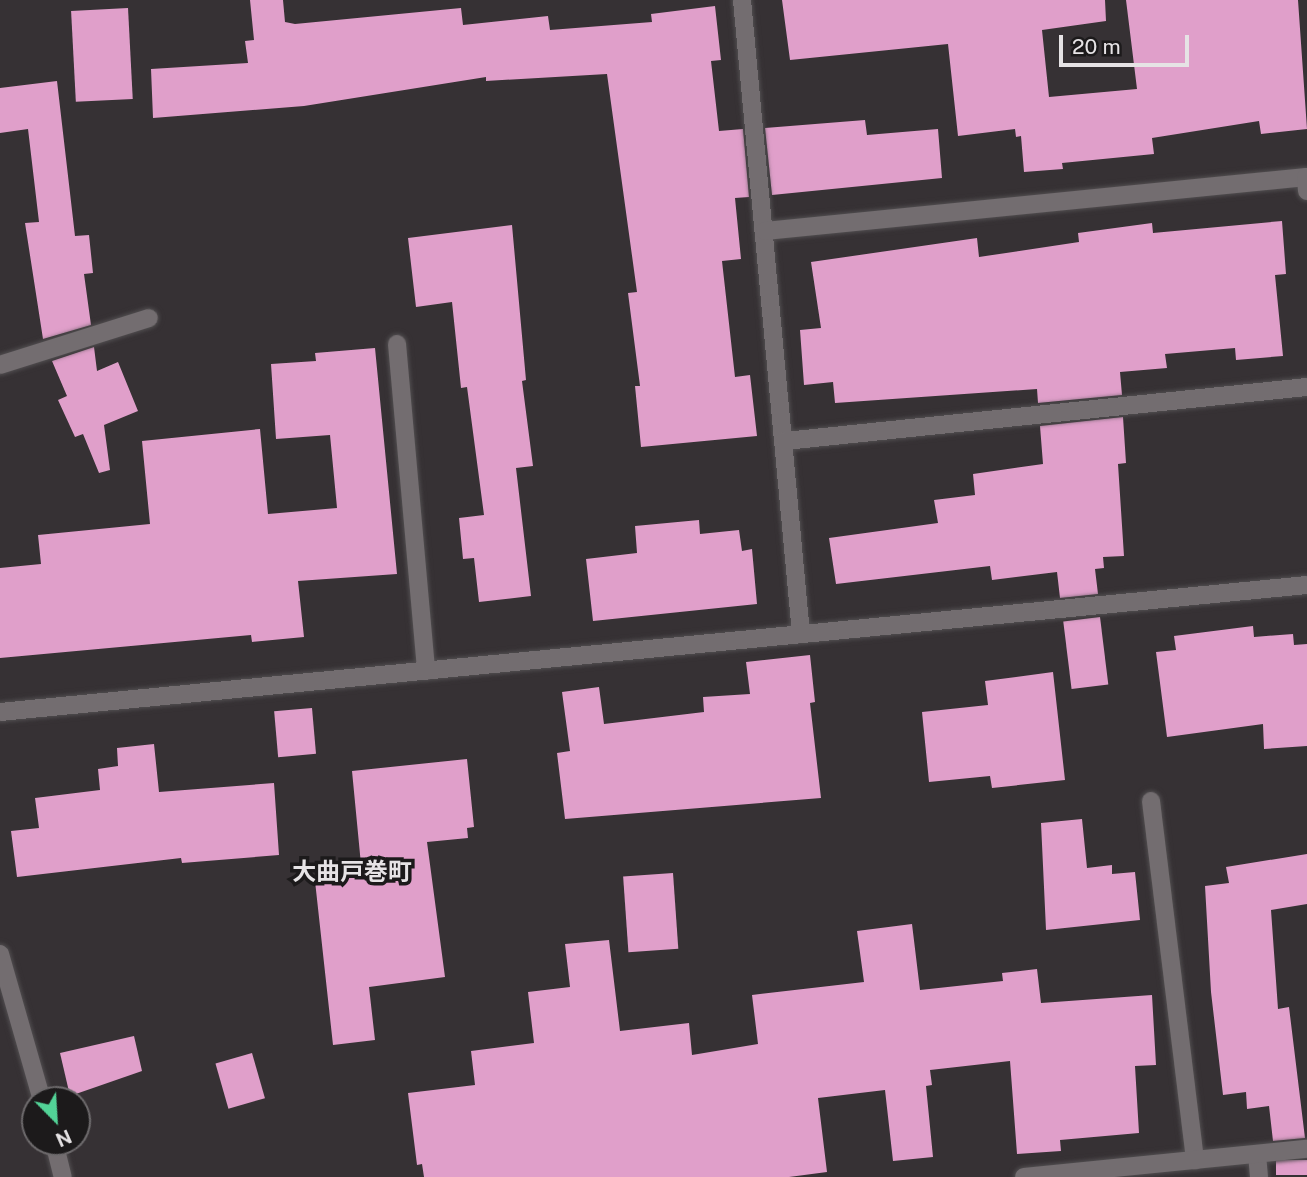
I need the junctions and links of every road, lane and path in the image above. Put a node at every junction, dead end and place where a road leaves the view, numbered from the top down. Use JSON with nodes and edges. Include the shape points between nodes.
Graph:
{"nodes":[{"id":1,"x":742,"y":0,"type":"edge"},
{"id":2,"x":1307,"y":191,"type":"edge"},
{"id":3,"x":765,"y":231,"type":"junction"},
{"id":4,"x":149,"y":318,"type":"dead end"},
{"id":5,"x":397,"y":344,"type":"dead end"},
{"id":6,"x":0,"y":365,"type":"edge"},
{"id":7,"x":1307,"y":387,"type":"edge"},
{"id":8,"x":785,"y":441,"type":"junction"},
{"id":9,"x":1307,"y":585,"type":"edge"},
{"id":10,"x":801,"y":634,"type":"junction"},
{"id":11,"x":426,"y":671,"type":"junction"},
{"id":12,"x":0,"y":712,"type":"edge"},
{"id":13,"x":1151,"y":802,"type":"dead end"},
{"id":14,"x":0,"y":954,"type":"edge"},
{"id":15,"x":37,"y":1086,"type":"edge"},
{"id":16,"x":1307,"y":1149,"type":"edge"},
{"id":17,"x":1257,"y":1154,"type":"junction"},
{"id":18,"x":58,"y":1156,"type":"edge"},
{"id":19,"x":1195,"y":1160,"type":"junction"},
{"id":20,"x":63,"y":1177,"type":"edge"},
{"id":21,"x":1024,"y":1177,"type":"edge"},
{"id":22,"x":1259,"y":1177,"type":"edge"}],
"edges":[{"from":1,"to":3,"type":"street"},
{"from":2,"to":3,"type":"street","via":[[1306,177]]},
{"from":3,"to":8,"type":"street"},
{"from":4,"to":6,"type":"street"},
{"from":5,"to":11,"type":"street"},
{"from":7,"to":8,"type":"street"},
{"from":8,"to":10,"type":"street"},
{"from":9,"to":10,"type":"street"},
{"from":10,"to":11,"type":"street"},
{"from":11,"to":12,"type":"street"},
{"from":13,"to":19,"type":"street"},
{"from":14,"to":15,"type":"street"},
{"from":16,"to":17,"type":"street"},
{"from":17,"to":19,"type":"street"},
{"from":17,"to":22,"type":"street"},
{"from":18,"to":20,"type":"street"},
{"from":19,"to":21,"type":"street"}]}
